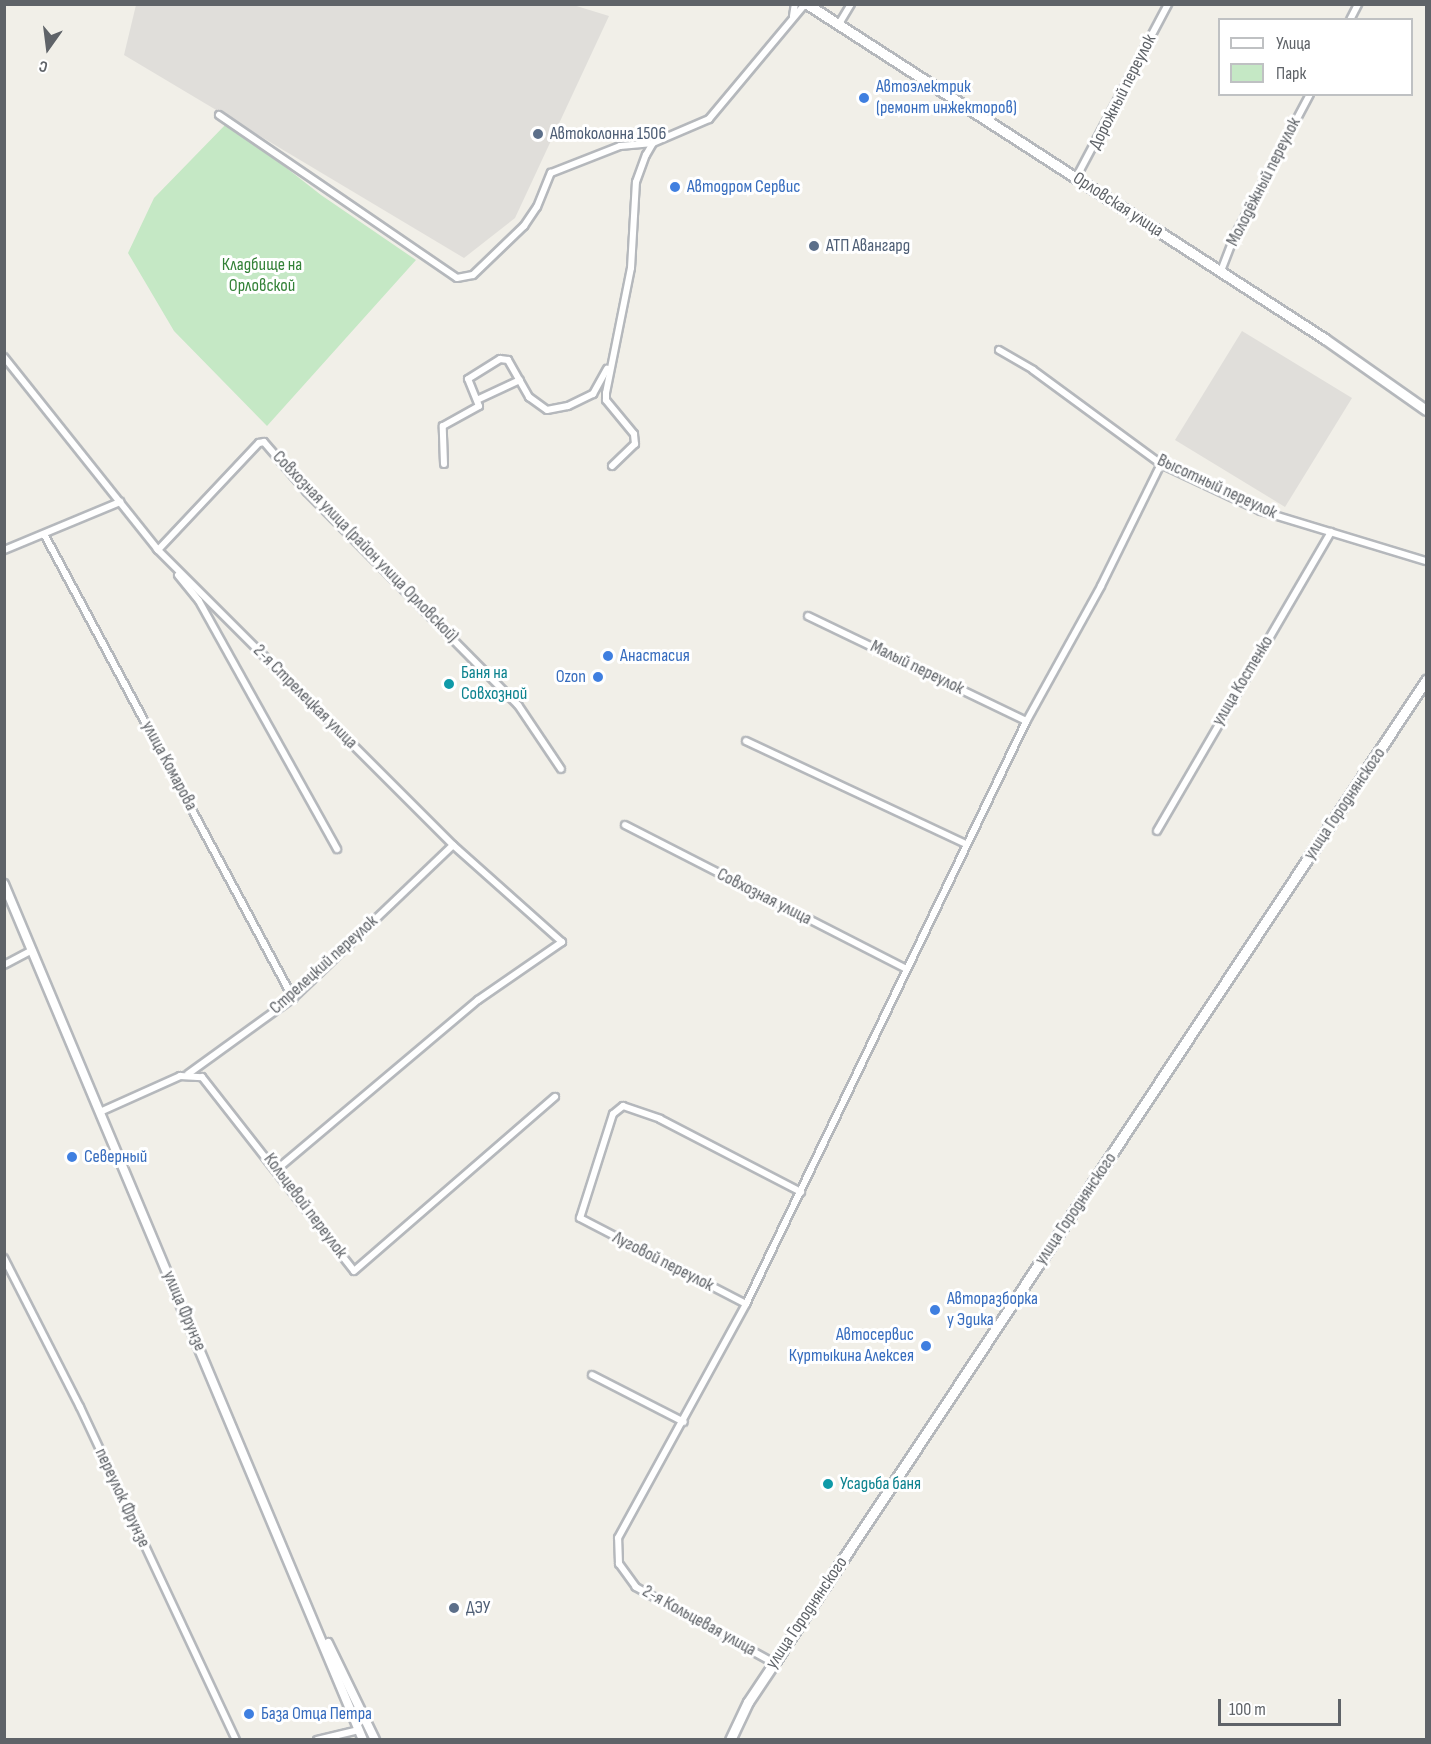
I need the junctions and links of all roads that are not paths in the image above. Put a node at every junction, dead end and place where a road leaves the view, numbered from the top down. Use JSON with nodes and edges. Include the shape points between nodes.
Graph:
{"nodes":[{"id":1,"x":795,"y":4,"type":"edge"},
{"id":2,"x":806,"y":4,"type":"edge"},
{"id":3,"x":851,"y":4,"type":"edge"},
{"id":4,"x":1168,"y":4,"type":"edge"},
{"id":5,"x":1358,"y":4,"type":"edge"},
{"id":6,"x":817,"y":11,"type":"junction"},
{"id":7,"x":798,"y":13,"type":"junction"},
{"id":8,"x":1351,"y":18,"type":"edge"},
{"id":9,"x":790,"y":22,"type":"junction"},
{"id":10,"x":839,"y":24,"type":"junction"},
{"id":11,"x":1309,"y":96,"type":"edge"},
{"id":12,"x":219,"y":115,"type":"dead end"},
{"id":13,"x":653,"y":143,"type":"junction"},
{"id":14,"x":1076,"y":178,"type":"junction"},
{"id":15,"x":1221,"y":271,"type":"junction"},
{"id":16,"x":999,"y":350,"type":"dead end"},
{"id":17,"x":4,"y":357,"type":"edge"},
{"id":18,"x":610,"y":368,"type":"junction"},
{"id":19,"x":520,"y":380,"type":"junction"},
{"id":20,"x":593,"y":394,"type":"junction"},
{"id":21,"x":479,"y":399,"type":"junction"},
{"id":22,"x":606,"y":400,"type":"junction"},
{"id":23,"x":1426,"y":410,"type":"edge"},
{"id":24,"x":444,"y":464,"type":"dead end"},
{"id":25,"x":1161,"y":464,"type":"junction"},
{"id":26,"x":612,"y":465,"type":"dead end"},
{"id":27,"x":120,"y":502,"type":"junction"},
{"id":28,"x":1331,"y":532,"type":"junction"},
{"id":29,"x":44,"y":534,"type":"junction"},
{"id":30,"x":157,"y":549,"type":"junction"},
{"id":31,"x":4,"y":550,"type":"edge"},
{"id":32,"x":1426,"y":561,"type":"edge"},
{"id":33,"x":808,"y":616,"type":"dead end"},
{"id":34,"x":1426,"y":680,"type":"edge"},
{"id":35,"x":1026,"y":721,"type":"junction"},
{"id":36,"x":746,"y":741,"type":"dead end"},
{"id":37,"x":561,"y":769,"type":"dead end"},
{"id":38,"x":625,"y":825,"type":"dead end"},
{"id":39,"x":1157,"y":831,"type":"dead end"},
{"id":40,"x":966,"y":844,"type":"junction"},
{"id":41,"x":453,"y":845,"type":"junction"},
{"id":42,"x":337,"y":849,"type":"dead end"},
{"id":43,"x":4,"y":884,"type":"edge"},
{"id":44,"x":32,"y":950,"type":"junction"},
{"id":45,"x":4,"y":965,"type":"edge"},
{"id":46,"x":904,"y":968,"type":"junction"},
{"id":47,"x":293,"y":998,"type":"junction"},
{"id":48,"x":187,"y":1075,"type":"junction"},
{"id":49,"x":555,"y":1098,"type":"dead end"},
{"id":50,"x":100,"y":1112,"type":"junction"},
{"id":51,"x":277,"y":1169,"type":"junction"},
{"id":52,"x":801,"y":1192,"type":"junction"},
{"id":53,"x":4,"y":1258,"type":"edge"},
{"id":54,"x":746,"y":1304,"type":"junction"},
{"id":55,"x":592,"y":1375,"type":"dead end"},
{"id":56,"x":684,"y":1422,"type":"junction"},
{"id":57,"x":315,"y":1623,"type":"junction"},
{"id":58,"x":774,"y":1663,"type":"junction"},
{"id":59,"x":748,"y":1702,"type":"junction"},
{"id":60,"x":359,"y":1730,"type":"junction"},
{"id":61,"x":236,"y":1740,"type":"edge"},
{"id":62,"x":317,"y":1740,"type":"edge"},
{"id":63,"x":363,"y":1740,"type":"edge"},
{"id":64,"x":375,"y":1740,"type":"edge"},
{"id":65,"x":723,"y":1740,"type":"edge"},
{"id":66,"x":730,"y":1740,"type":"edge"},
{"id":67,"x":738,"y":1740,"type":"edge"}],
"edges":[{"from":1,"to":9,"type":"street"},
{"from":2,"to":6,"type":"main road","name":"Орловская улица"},
{"from":2,"to":7,"type":"street"},
{"from":3,"to":10,"type":"street"},
{"from":4,"to":14,"type":"street","name":"Дорожный переулок"},
{"from":5,"to":8,"type":"street"},
{"from":6,"to":7,"type":"street"},
{"from":6,"to":10,"type":"main road","name":"Орловская улица"},
{"from":7,"to":9,"type":"street"},
{"from":9,"to":13,"type":"street","via":[[709,119]]},
{"from":10,"to":14,"type":"main road","name":"Орловская улица"},
{"from":11,"to":15,"type":"street","name":"Молодёжный переулок","via":[[1233,239]]},
{"from":12,"to":13,"type":"street","via":[[457,278],[473,275],[524,226],[537,207],[551,172],[620,146]]},
{"from":13,"to":18,"type":"street","via":[[636,182],[631,268]]},
{"from":14,"to":15,"type":"main road","name":"Орловская улица"},
{"from":15,"to":23,"type":"main road","name":"Орловская улица"},
{"from":16,"to":25,"type":"street","name":"Высотный переулок","via":[[1033,370]]},
{"from":17,"to":27,"type":"street","name":"2-я Стрелецкая улица"},
{"from":18,"to":20,"type":"street"},
{"from":18,"to":22,"type":"street"},
{"from":19,"to":20,"type":"street","via":[[530,397],[544,409],[568,406]]},
{"from":19,"to":21,"type":"street"},
{"from":19,"to":21,"type":"street","via":[[509,362],[500,359],[469,378]]},
{"from":20,"to":22,"type":"street"},
{"from":21,"to":24,"type":"street","via":[[476,410],[443,426]]},
{"from":22,"to":26,"type":"street","via":[[635,438],[633,448]]},
{"from":25,"to":28,"type":"street","name":"Высотный переулок","via":[[1261,512]]},
{"from":25,"to":35,"type":"street","via":[[1101,586]]},
{"from":27,"to":29,"type":"street"},
{"from":27,"to":30,"type":"street","name":"2-я Стрелецкая улица"},
{"from":28,"to":32,"type":"street","name":"Высотный переулок"},
{"from":28,"to":39,"type":"street","name":"улица Костенко"},
{"from":29,"to":31,"type":"street"},
{"from":29,"to":47,"type":"street","name":"улица Комарова"},
{"from":30,"to":37,"type":"street","name":"Совхозная улица (район улица Орловской)","via":[[264,442],[307,492],[518,705]]},
{"from":30,"to":41,"type":"street","name":"2-я Стрелецкая улица"},
{"from":30,"to":42,"type":"street","name":"2-я Стрелецкая улица","via":[[199,601]]},
{"from":33,"to":35,"type":"street","name":"Малый переулок"},
{"from":34,"to":58,"type":"main road","name":"улица Городнянского"},
{"from":35,"to":40,"type":"street"},
{"from":36,"to":40,"type":"street"},
{"from":38,"to":46,"type":"street","name":"Совхозная улица"},
{"from":40,"to":46,"type":"street"},
{"from":41,"to":47,"type":"street","name":"Стрелецкий переулок"},
{"from":41,"to":51,"type":"street","name":"2-я Стрелецкая улица","via":[[562,942],[478,1000]]},
{"from":43,"to":44,"type":"street","name":"улица Фрунзе"},
{"from":44,"to":45,"type":"street"},
{"from":44,"to":50,"type":"street","name":"улица Фрунзе"},
{"from":46,"to":52,"type":"street"},
{"from":47,"to":48,"type":"street","name":"Стрелецкий переулок"},
{"from":48,"to":50,"type":"street"},
{"from":48,"to":51,"type":"street","name":"Кольцевой переулок","via":[[206,1081]]},
{"from":49,"to":51,"type":"street","name":"Кольцевой переулок","via":[[354,1271]]},
{"from":50,"to":57,"type":"street","name":"улица Фрунзе"},
{"from":52,"to":54,"type":"street"},
{"from":52,"to":54,"type":"street","name":"Луговой переулок","via":[[660,1119],[623,1107],[613,1114],[580,1218]]},
{"from":53,"to":61,"type":"street","name":"переулок Фрунзе","via":[[80,1407]]},
{"from":54,"to":56,"type":"street"},
{"from":55,"to":56,"type":"street"},
{"from":56,"to":58,"type":"street","name":"2-я Кольцевая улица","via":[[618,1538],[618,1557],[626,1577],[651,1597]]},
{"from":57,"to":60,"type":"street","name":"улица Фрунзе"},
{"from":57,"to":64,"type":"street","via":[[350,1683]]},
{"from":58,"to":59,"type":"main road","name":"улица Городнянского"},
{"from":59,"to":65,"type":"main road"},
{"from":59,"to":66,"type":"main road","name":"улица Городнянского"},
{"from":59,"to":67,"type":"main road"},
{"from":60,"to":62,"type":"street"},
{"from":60,"to":63,"type":"street","name":"улица Фрунзе"}]}
